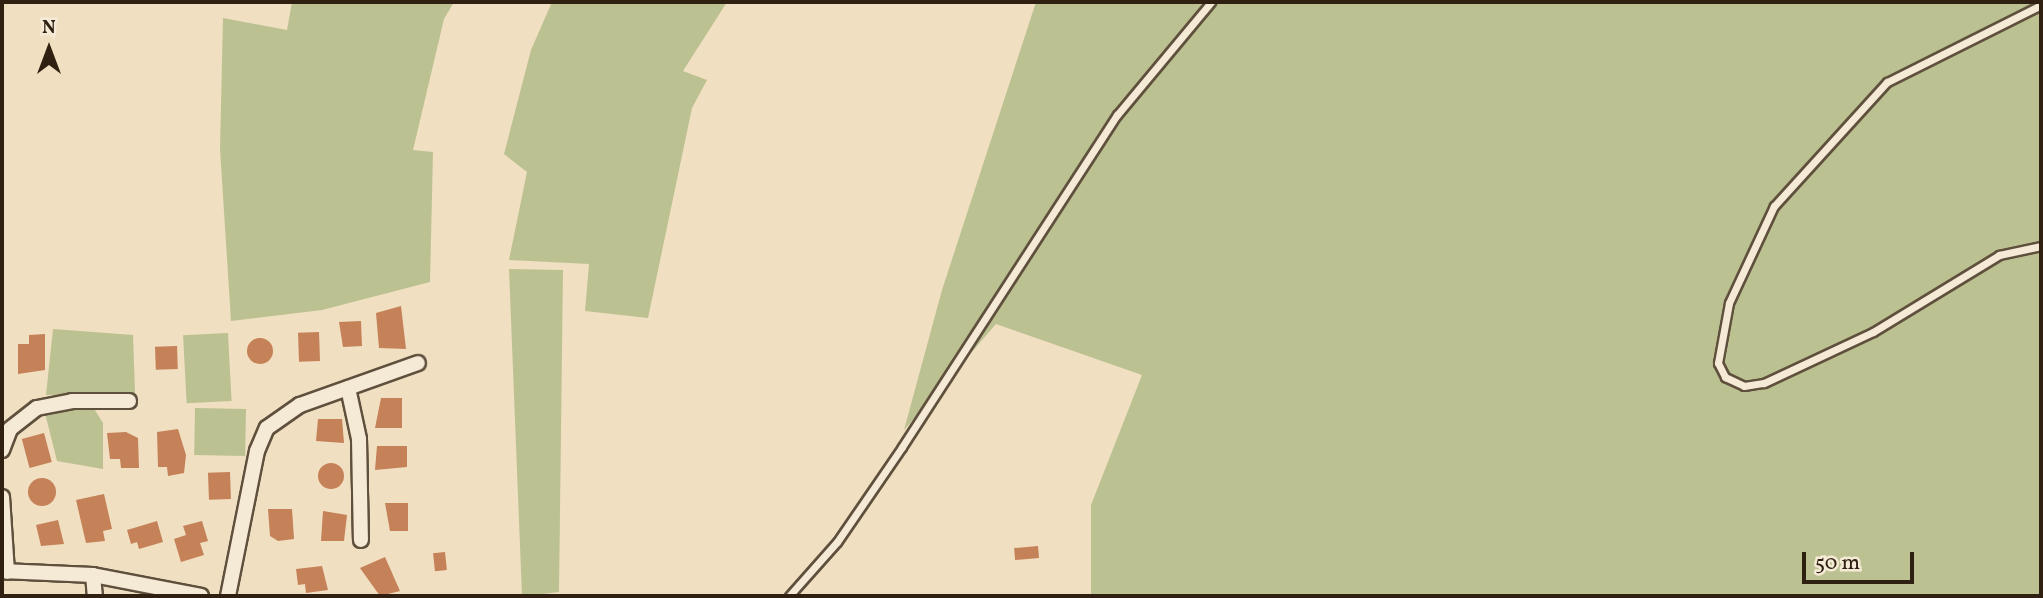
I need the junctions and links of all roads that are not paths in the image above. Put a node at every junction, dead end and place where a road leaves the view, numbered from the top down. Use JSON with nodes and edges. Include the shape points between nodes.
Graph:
{"nodes":[{"id":1,"x":1211,"y":2,"type":"edge"},
{"id":2,"x":2041,"y":5,"type":"edge"},
{"id":3,"x":2041,"y":246,"type":"edge"},
{"id":4,"x":418,"y":363,"type":"dead end"},
{"id":5,"x":348,"y":388,"type":"junction"},
{"id":6,"x":129,"y":401,"type":"dead end"},
{"id":7,"x":6,"y":427,"type":"edge"},
{"id":8,"x":2,"y":450,"type":"edge"},
{"id":9,"x":2,"y":497,"type":"edge"},
{"id":10,"x":361,"y":540,"type":"dead end"},
{"id":11,"x":4,"y":571,"type":"edge"},
{"id":12,"x":93,"y":575,"type":"junction"},
{"id":13,"x":95,"y":596,"type":"edge"},
{"id":14,"x":201,"y":596,"type":"edge"},
{"id":15,"x":228,"y":596,"type":"edge"},
{"id":16,"x":789,"y":596,"type":"edge"}],
"edges":[{"from":1,"to":16,"type":"lane","via":[[1117,115],[902,447],[836,541]]},
{"from":2,"to":3,"type":"lane","via":[[1887,82],[1774,206],[1729,303],[1718,363],[1725,377],[1744,386],[1764,383],[1873,332],[1999,255]]},
{"from":4,"to":5,"type":"street"},
{"from":5,"to":10,"type":"street","via":[[359,439]]},
{"from":5,"to":15,"type":"street","via":[[286,411],[260,439]]},
{"from":6,"to":7,"type":"street","via":[[53,403]]},
{"from":7,"to":8,"type":"street"},
{"from":9,"to":11,"type":"street"},
{"from":11,"to":12,"type":"street"},
{"from":12,"to":13,"type":"street"},
{"from":12,"to":14,"type":"street"}]}
